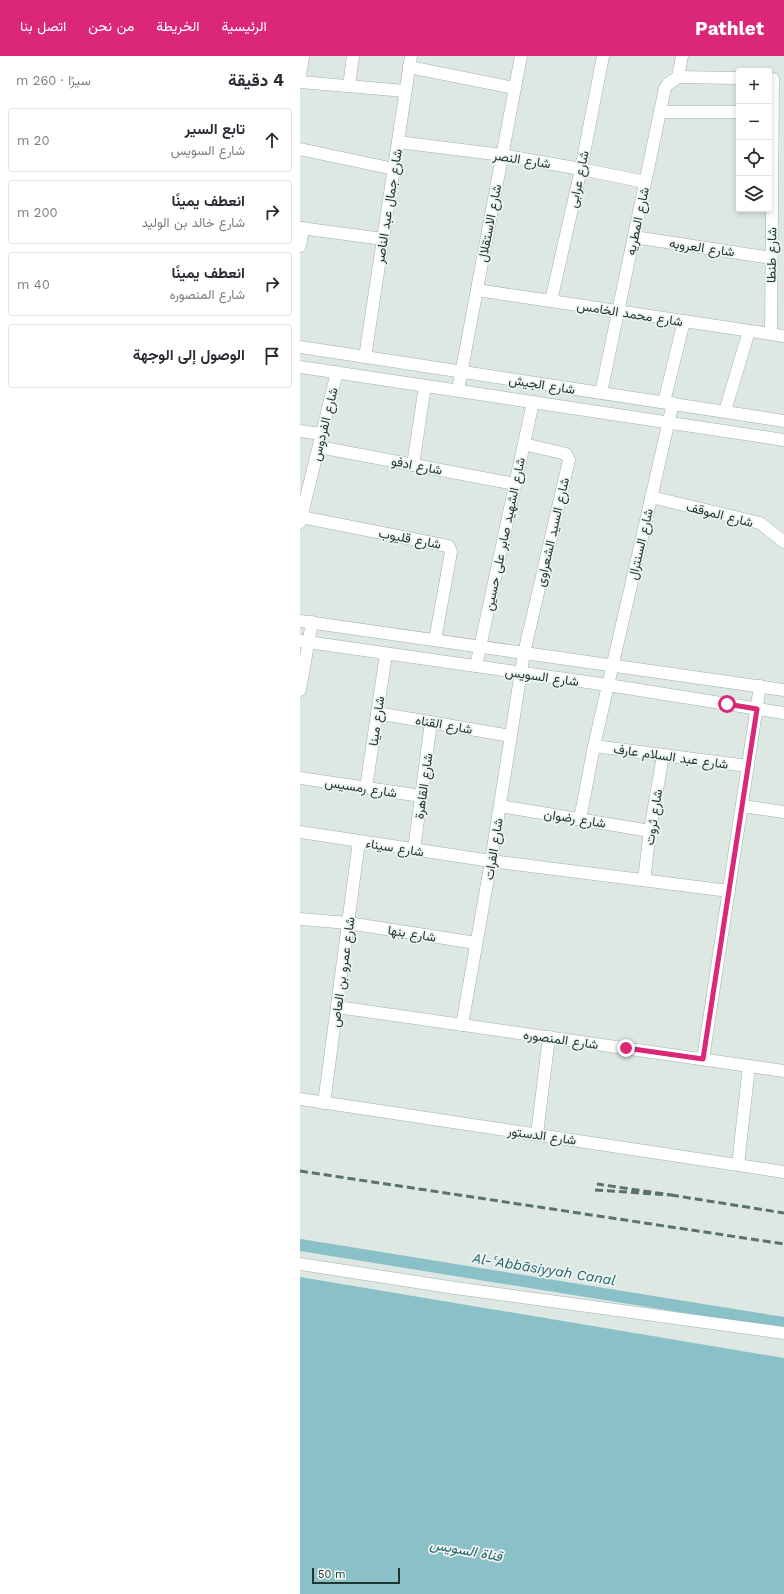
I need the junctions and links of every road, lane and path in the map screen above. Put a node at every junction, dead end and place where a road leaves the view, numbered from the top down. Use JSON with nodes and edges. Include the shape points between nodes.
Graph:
{"nodes":[{"id":1,"x":303,"y":56,"type":"edge"},
{"id":2,"x":353,"y":56,"type":"edge"},
{"id":3,"x":521,"y":56,"type":"edge"},
{"id":4,"x":603,"y":56,"type":"edge"},
{"id":5,"x":682,"y":56,"type":"edge"},
{"id":6,"x":410,"y":62,"type":"edge"},
{"id":7,"x":300,"y":76,"type":"edge"},
{"id":8,"x":678,"y":78,"type":"junction"},
{"id":9,"x":736,"y":78,"type":"edge"},
{"id":10,"x":775,"y":79,"type":"edge"},
{"id":11,"x":300,"y":82,"type":"edge"},
{"id":12,"x":349,"y":86,"type":"junction"},
{"id":13,"x":515,"y":88,"type":"junction"},
{"id":14,"x":406,"y":91,"type":"junction"},
{"id":15,"x":772,"y":104,"type":"edge"},
{"id":16,"x":660,"y":112,"type":"junction"},
{"id":17,"x":736,"y":112,"type":"edge"},
{"id":18,"x":771,"y":140,"type":"edge"},
{"id":19,"x":398,"y":142,"type":"junction"},
{"id":20,"x":300,"y":149,"type":"edge"},
{"id":21,"x":502,"y":155,"type":"junction"},
{"id":22,"x":581,"y":169,"type":"junction"},
{"id":23,"x":394,"y":170,"type":"junction"},
{"id":24,"x":645,"y":182,"type":"junction"},
{"id":25,"x":301,"y":228,"type":"edge"},
{"id":26,"x":634,"y":237,"type":"junction"},
{"id":27,"x":383,"y":239,"type":"junction"},
{"id":28,"x":300,"y":246,"type":"edge"},
{"id":29,"x":771,"y":258,"type":"junction"},
{"id":30,"x":477,"y":290,"type":"junction"},
{"id":31,"x":551,"y":301,"type":"junction"},
{"id":32,"x":618,"y":311,"type":"junction"},
{"id":33,"x":684,"y":321,"type":"junction"},
{"id":34,"x":749,"y":331,"type":"junction"},
{"id":35,"x":771,"y":334,"type":"junction"},
{"id":36,"x":784,"y":336,"type":"edge"},
{"id":37,"x":300,"y":347,"type":"edge"},
{"id":38,"x":322,"y":350,"type":"junction"},
{"id":39,"x":366,"y":357,"type":"junction"},
{"id":40,"x":300,"y":367,"type":"edge"},
{"id":41,"x":319,"y":370,"type":"junction"},
{"id":42,"x":461,"y":371,"type":"junction"},
{"id":43,"x":337,"y":372,"type":"junction"},
{"id":44,"x":425,"y":386,"type":"junction"},
{"id":45,"x":458,"y":390,"type":"junction"},
{"id":46,"x":600,"y":393,"type":"junction"},
{"id":47,"x":533,"y":402,"type":"junction"},
{"id":48,"x":668,"y":403,"type":"junction"},
{"id":49,"x":725,"y":411,"type":"junction"},
{"id":50,"x":784,"y":421,"type":"edge"},
{"id":51,"x":668,"y":423,"type":"junction"},
{"id":52,"x":300,"y":431,"type":"edge"},
{"id":53,"x":322,"y":434,"type":"junction"},
{"id":54,"x":784,"y":440,"type":"edge"},
{"id":55,"x":524,"y":444,"type":"junction"},
{"id":56,"x":319,"y":446,"type":"junction"},
{"id":57,"x":413,"y":465,"type":"junction"},
{"id":58,"x":515,"y":484,"type":"junction"},
{"id":59,"x":303,"y":495,"type":"edge"},
{"id":60,"x":651,"y":497,"type":"junction"},
{"id":61,"x":300,"y":520,"type":"edge"},
{"id":62,"x":784,"y":542,"type":"edge"},
{"id":63,"x":300,"y":621,"type":"edge"},
{"id":64,"x":312,"y":622,"type":"junction"},
{"id":65,"x":435,"y":640,"type":"junction"},
{"id":66,"x":304,"y":642,"type":"edge"},
{"id":67,"x":480,"y":647,"type":"junction"},
{"id":68,"x":524,"y":653,"type":"junction"},
{"id":69,"x":386,"y":654,"type":"junction"},
{"id":70,"x":476,"y":666,"type":"junction"},
{"id":71,"x":612,"y":666,"type":"junction"},
{"id":72,"x":521,"y":673,"type":"junction"},
{"id":73,"x":608,"y":685,"type":"junction"},
{"id":74,"x":760,"y":686,"type":"junction"},
{"id":75,"x":300,"y":690,"type":"edge"},
{"id":76,"x":784,"y":690,"type":"edge"},
{"id":77,"x":757,"y":709,"type":"junction"},
{"id":78,"x":377,"y":713,"type":"junction"},
{"id":79,"x":784,"y":713,"type":"edge"},
{"id":80,"x":431,"y":722,"type":"junction"},
{"id":81,"x":511,"y":736,"type":"junction"},
{"id":82,"x":594,"y":746,"type":"junction"},
{"id":83,"x":663,"y":755,"type":"junction"},
{"id":84,"x":748,"y":766,"type":"junction"},
{"id":85,"x":300,"y":778,"type":"edge"},
{"id":86,"x":366,"y":788,"type":"junction"},
{"id":87,"x":421,"y":796,"type":"junction"},
{"id":88,"x":500,"y":806,"type":"junction"},
{"id":89,"x":742,"y":806,"type":"junction"},
{"id":90,"x":784,"y":812,"type":"edge"},
{"id":91,"x":580,"y":819,"type":"junction"},
{"id":92,"x":650,"y":831,"type":"junction"},
{"id":93,"x":300,"y":832,"type":"edge"},
{"id":94,"x":359,"y":841,"type":"junction"},
{"id":95,"x":414,"y":850,"type":"junction"},
{"id":96,"x":491,"y":861,"type":"junction"},
{"id":97,"x":644,"y":880,"type":"junction"},
{"id":98,"x":729,"y":891,"type":"junction"},
{"id":99,"x":300,"y":919,"type":"edge"},
{"id":100,"x":348,"y":923,"type":"junction"},
{"id":101,"x":476,"y":943,"type":"junction"},
{"id":102,"x":337,"y":1006,"type":"junction"},
{"id":103,"x":462,"y":1025,"type":"junction"},
{"id":104,"x":549,"y":1037,"type":"junction"},
{"id":105,"x":703,"y":1059,"type":"junction"},
{"id":106,"x":749,"y":1066,"type":"junction"},
{"id":107,"x":784,"y":1071,"type":"edge"},
{"id":108,"x":300,"y":1099,"type":"edge"},
{"id":109,"x":324,"y":1103,"type":"junction"},
{"id":110,"x":537,"y":1134,"type":"junction"},
{"id":111,"x":738,"y":1165,"type":"junction"},
{"id":112,"x":784,"y":1172,"type":"edge"},
{"id":113,"x":300,"y":1264,"type":"edge"},
{"id":114,"x":784,"y":1334,"type":"edge"}],
"edges":[{"from":1,"to":7,"type":"street"},
{"from":2,"to":12,"type":"street"},
{"from":3,"to":13,"type":"street","name":"شارع الاستقلال"},
{"from":4,"to":22,"type":"street","name":"شارع عرابى"},
{"from":5,"to":8,"type":"street"},
{"from":6,"to":13,"type":"street"},
{"from":6,"to":14,"type":"street","name":"شارع جمال عبد الناصر"},
{"from":8,"to":9,"type":"street"},
{"from":8,"to":16,"type":"street","name":"شارع المطريه","via":[[666,87]]},
{"from":10,"to":15,"type":"street","name":"شارع طنطا"},
{"from":11,"to":12,"type":"street"},
{"from":12,"to":14,"type":"street"},
{"from":13,"to":21,"type":"street","name":"شارع الاستقلال"},
{"from":14,"to":19,"type":"street","name":"شارع جمال عبد الناصر"},
{"from":16,"to":17,"type":"street"},
{"from":16,"to":24,"type":"street","name":"شارع المطريه"},
{"from":18,"to":29,"type":"street","name":"شارع طنطا"},
{"from":19,"to":21,"type":"street","name":"شارع النصر"},
{"from":19,"to":23,"type":"street","name":"شارع جمال عبد الناصر"},
{"from":20,"to":23,"type":"street"},
{"from":21,"to":22,"type":"street","name":"شارع النصر"},
{"from":21,"to":30,"type":"street","name":"شارع الاستقلال"},
{"from":22,"to":24,"type":"street","name":"شارع النصر"},
{"from":22,"to":31,"type":"street","name":"شارع عرابى"},
{"from":23,"to":27,"type":"street","name":"شارع جمال عبد الناصر"},
{"from":24,"to":26,"type":"street","name":"شارع المطريه"},
{"from":25,"to":27,"type":"street"},
{"from":25,"to":28,"type":"street"},
{"from":26,"to":29,"type":"street","name":"شارع العروبه"},
{"from":26,"to":32,"type":"street","name":"شارع المطريه"},
{"from":27,"to":39,"type":"street","name":"شارع جمال عبد الناصر"},
{"from":29,"to":35,"type":"street","name":"شارع طنطا"},
{"from":30,"to":31,"type":"street","name":"شارع محمد الخامس"},
{"from":30,"to":42,"type":"street","name":"شارع الاستقلال"},
{"from":31,"to":32,"type":"street","name":"شارع محمد الخامس"},
{"from":32,"to":33,"type":"street","name":"شارع محمد الخامس"},
{"from":32,"to":46,"type":"street","name":"شارع المطريه"},
{"from":33,"to":34,"type":"street","name":"شارع محمد الخامس"},
{"from":33,"to":48,"type":"street","name":"شارع السنترال"},
{"from":34,"to":35,"type":"street","name":"شارع محمد الخامس"},
{"from":34,"to":49,"type":"street"},
{"from":35,"to":36,"type":"street","name":"شارع محمد الخامس"},
{"from":37,"to":38,"type":"street","name":"شارع الجيش"},
{"from":38,"to":39,"type":"street","name":"شارع الجيش"},
{"from":38,"to":41,"type":"street"},
{"from":39,"to":42,"type":"street","name":"شارع الجيش"},
{"from":40,"to":41,"type":"street","name":"شارع الجيش"},
{"from":41,"to":43,"type":"street","name":"شارع الجيش"},
{"from":42,"to":45,"type":"street","name":"شارع الاستقلال"},
{"from":42,"to":46,"type":"street","name":"شارع الجيش"},
{"from":43,"to":44,"type":"street","name":"شارع الجيش"},
{"from":43,"to":53,"type":"street","name":"شارع الفردوس"},
{"from":44,"to":45,"type":"street","name":"شارع الجيش"},
{"from":44,"to":57,"type":"street"},
{"from":45,"to":47,"type":"street","name":"شارع الجيش"},
{"from":46,"to":48,"type":"street","name":"شارع الجيش"},
{"from":47,"to":51,"type":"street","name":"شارع الجيش"},
{"from":47,"to":55,"type":"street","name":"شارع الشهيد صابر على حسين"},
{"from":48,"to":49,"type":"street","name":"شارع الجيش"},
{"from":48,"to":51,"type":"street","name":"شارع السنترال"},
{"from":49,"to":50,"type":"street","name":"شارع الجيش"},
{"from":51,"to":54,"type":"street","name":"شارع الجيش"},
{"from":51,"to":60,"type":"street","name":"شارع السنترال"},
{"from":52,"to":53,"type":"street"},
{"from":53,"to":56,"type":"street","name":"شارع الفردوس"},
{"from":55,"to":58,"type":"street","name":"شارع الشهيد صابر على حسين"},
{"from":55,"to":68,"type":"street","name":"شارع السيد الشعراوى","via":[[566,454],[569,458]]},
{"from":56,"to":57,"type":"street","name":"شارع ادفو"},
{"from":56,"to":59,"type":"street","name":"شارع الفردوس"},
{"from":57,"to":58,"type":"street","name":"شارع ادفو"},
{"from":58,"to":67,"type":"street","name":"شارع الشهيد صابر على حسين"},
{"from":59,"to":61,"type":"street","name":"شارع الفردوس"},
{"from":60,"to":62,"type":"street","name":"شارع الموقف","via":[[760,523]]},
{"from":60,"to":71,"type":"street","name":"شارع السنترال"},
{"from":61,"to":65,"type":"street","name":"شارع قليوب","via":[[448,546],[451,552]]},
{"from":63,"to":64,"type":"street","name":"شارع السويس"},
{"from":64,"to":65,"type":"street","name":"شارع السويس"},
{"from":64,"to":66,"type":"street"},
{"from":65,"to":67,"type":"street","name":"شارع السويس"},
{"from":66,"to":69,"type":"street","name":"شارع السويس"},
{"from":66,"to":75,"type":"street"},
{"from":67,"to":68,"type":"street","name":"شارع السويس"},
{"from":67,"to":70,"type":"street","name":"شارع الشهيد صابر على حسين"},
{"from":68,"to":71,"type":"street","name":"شارع السويس"},
{"from":68,"to":72,"type":"street","name":"شارع الفرات"},
{"from":69,"to":70,"type":"street","name":"شارع السويس"},
{"from":69,"to":78,"type":"street","name":"شارع مينا"},
{"from":70,"to":72,"type":"street","name":"شارع السويس"},
{"from":71,"to":73,"type":"street","name":"شارع السنترال"},
{"from":71,"to":74,"type":"street","name":"شارع السويس"},
{"from":72,"to":73,"type":"street","name":"شارع السويس"},
{"from":72,"to":81,"type":"street","name":"شارع الفرات"},
{"from":73,"to":77,"type":"street","name":"شارع السويس"},
{"from":73,"to":82,"type":"street","name":"شارع السنترال"},
{"from":74,"to":76,"type":"street","name":"شارع السويس"},
{"from":74,"to":77,"type":"street"},
{"from":77,"to":79,"type":"street","name":"شارع السويس"},
{"from":77,"to":84,"type":"street"},
{"from":78,"to":80,"type":"street","name":"شارع القناه"},
{"from":78,"to":86,"type":"street","name":"شارع مينا"},
{"from":80,"to":81,"type":"street","name":"شارع القناه"},
{"from":80,"to":87,"type":"street","name":"شارع القاهرة"},
{"from":81,"to":88,"type":"street","name":"شارع الفرات"},
{"from":82,"to":83,"type":"street","name":"شارع عبد السلام عارف"},
{"from":82,"to":91,"type":"street","name":"شارع السنترال"},
{"from":83,"to":84,"type":"street","name":"شارع عبد السلام عارف"},
{"from":83,"to":92,"type":"street","name":"شارع ثروت"},
{"from":84,"to":89,"type":"street"},
{"from":85,"to":86,"type":"street","name":"شارع رمسيس"},
{"from":86,"to":87,"type":"street","name":"شارع رمسيس"},
{"from":87,"to":95,"type":"street","name":"شارع القاهرة"},
{"from":88,"to":91,"type":"street","name":"شارع رضوان"},
{"from":88,"to":96,"type":"street","name":"شارع الفرات"},
{"from":89,"to":90,"type":"street"},
{"from":89,"to":98,"type":"street"},
{"from":91,"to":92,"type":"street","name":"شارع رضوان"},
{"from":92,"to":97,"type":"street","name":"شارع ثروت"},
{"from":93,"to":94,"type":"street","name":"شارع سيناء"},
{"from":94,"to":95,"type":"street","name":"شارع سيناء"},
{"from":94,"to":100,"type":"street","name":"شارع عمرو بن العاص"},
{"from":95,"to":96,"type":"street","name":"شارع سيناء"},
{"from":96,"to":97,"type":"street","name":"شارع سيناء"},
{"from":96,"to":101,"type":"street","name":"شارع الفرات"},
{"from":97,"to":98,"type":"street","name":"شارع سيناء"},
{"from":98,"to":105,"type":"street"},
{"from":99,"to":100,"type":"street","name":"شارع بنها"},
{"from":100,"to":101,"type":"street","name":"شارع بنها"},
{"from":100,"to":102,"type":"street","name":"شارع عمرو بن العاص"},
{"from":101,"to":103,"type":"street","name":"شارع الفرات"},
{"from":102,"to":103,"type":"street","name":"شارع المنصوره"},
{"from":102,"to":109,"type":"street","name":"شارع عمرو بن العاص"},
{"from":103,"to":104,"type":"street","name":"شارع المنصوره"},
{"from":104,"to":105,"type":"street","name":"شارع المنصوره"},
{"from":104,"to":110,"type":"street"},
{"from":105,"to":106,"type":"street","name":"شارع المنصوره"},
{"from":106,"to":107,"type":"street","name":"شارع المنصوره"},
{"from":106,"to":111,"type":"street"},
{"from":108,"to":109,"type":"street","name":"شارع الدستور"},
{"from":109,"to":110,"type":"street","name":"شارع الدستور"},
{"from":110,"to":111,"type":"street","name":"شارع الدستور"},
{"from":111,"to":112,"type":"street","name":"شارع الدستور"},
{"from":113,"to":114,"type":"street"}]}
